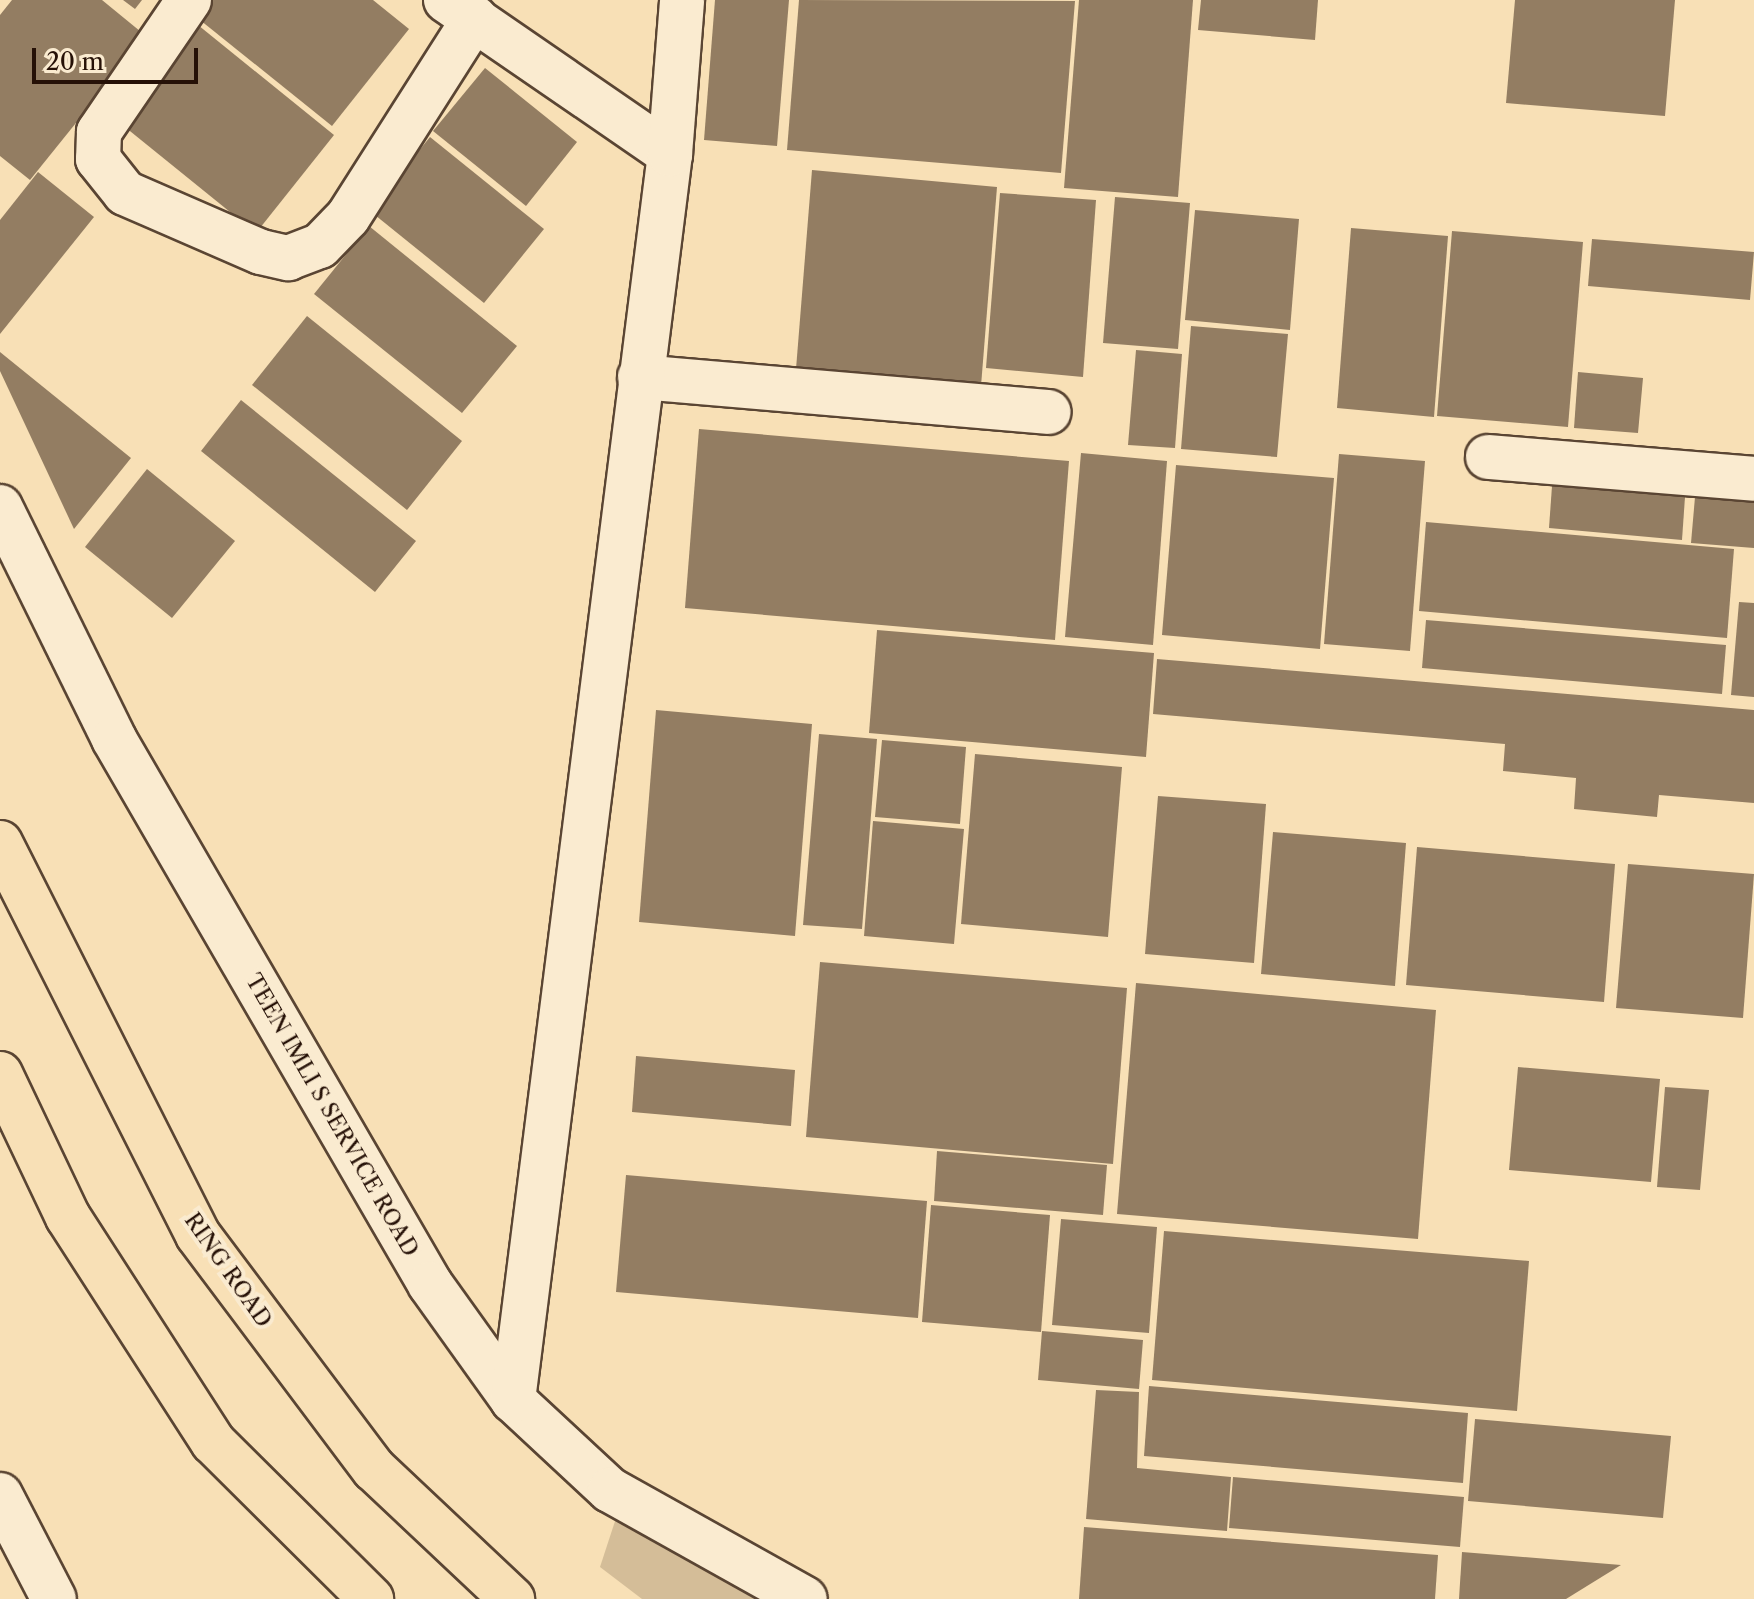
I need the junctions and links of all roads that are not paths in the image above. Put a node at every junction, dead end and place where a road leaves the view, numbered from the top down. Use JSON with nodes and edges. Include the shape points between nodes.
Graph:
{"nodes":[{"id":1,"x":189,"y":0,"type":"edge"},
{"id":2,"x":682,"y":0,"type":"edge"},
{"id":3,"x":460,"y":9,"type":"edge"},
{"id":4,"x":670,"y":154,"type":"junction"},
{"id":5,"x":640,"y":377,"type":"junction"},
{"id":6,"x":1049,"y":412,"type":"dead end"},
{"id":7,"x":1488,"y":457,"type":"dead end"},
{"id":8,"x":1754,"y":479,"type":"edge"},
{"id":9,"x":0,"y":507,"type":"edge"},
{"id":10,"x":0,"y":843,"type":"edge"},
{"id":11,"x":0,"y":1074,"type":"edge"},
{"id":12,"x":513,"y":1400,"type":"junction"},
{"id":13,"x":0,"y":1495,"type":"edge"},
{"id":14,"x":42,"y":1595,"type":"edge"},
{"id":15,"x":371,"y":1599,"type":"edge"},
{"id":16,"x":512,"y":1599,"type":"edge"},
{"id":17,"x":805,"y":1599,"type":"edge"}],
"edges":[{"from":1,"to":3,"type":"street","via":[[99,132],[98,159],[125,193],[261,252],[288,258],[320,246],[348,217]]},
{"from":2,"to":4,"type":"street"},
{"from":3,"to":4,"type":"street"},
{"from":4,"to":5,"type":"street"},
{"from":5,"to":6,"type":"street"},
{"from":5,"to":12,"type":"street"},
{"from":7,"to":8,"type":"street"},
{"from":9,"to":12,"type":"street","name":"TEEN IMLI S SERVICE ROAD","via":[[122,753],[430,1284]]},
{"from":10,"to":16,"type":"main road","name":"RING ROAD","via":[[198,1235],[374,1469]]},
{"from":11,"to":15,"type":"main road","via":[[68,1217],[213,1442]]},
{"from":12,"to":17,"type":"street","name":"TEEN IMLI S SERVICE ROAD","via":[[610,1490]]},
{"from":13,"to":14,"type":"street"}]}
